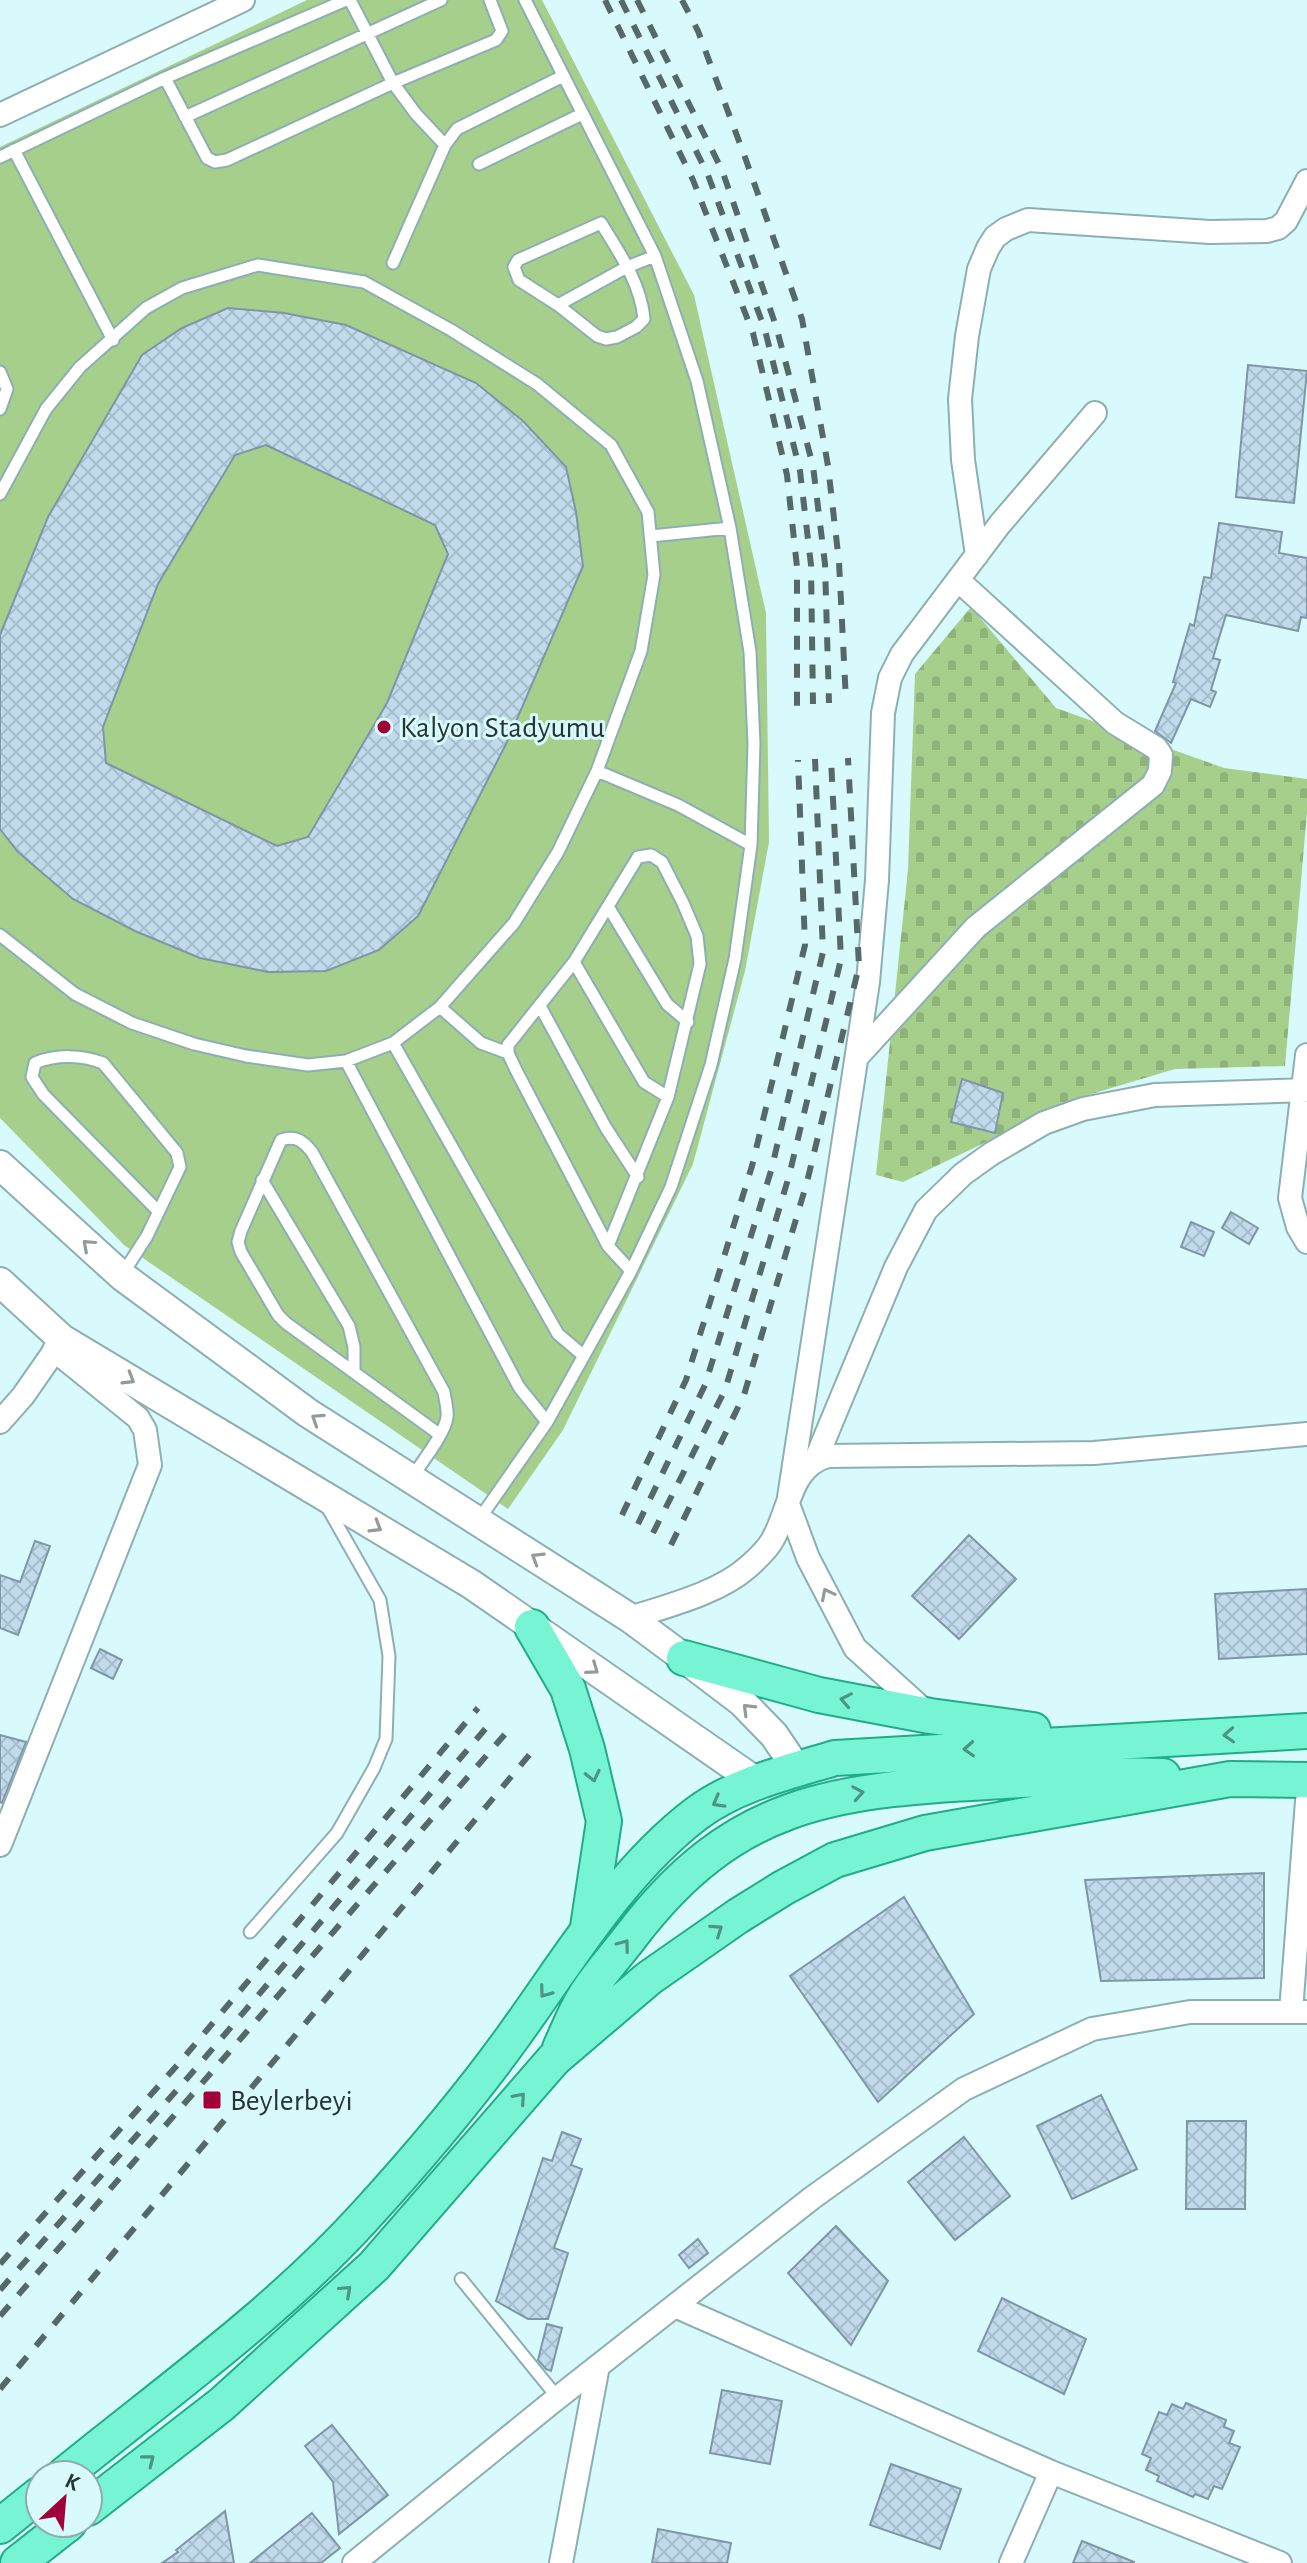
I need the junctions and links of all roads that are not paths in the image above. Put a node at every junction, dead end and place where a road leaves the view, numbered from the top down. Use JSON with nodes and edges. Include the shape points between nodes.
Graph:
{"nodes":[{"id":1,"x":243,"y":0,"type":"edge"},
{"id":2,"x":348,"y":0,"type":"edge"},
{"id":3,"x":441,"y":0,"type":"edge"},
{"id":4,"x":490,"y":0,"type":"edge"},
{"id":5,"x":525,"y":0,"type":"edge"},
{"id":6,"x":368,"y":32,"type":"junction"},
{"id":7,"x":563,"y":76,"type":"junction"},
{"id":8,"x":165,"y":78,"type":"junction"},
{"id":9,"x":393,"y":83,"type":"junction"},
{"id":10,"x":582,"y":114,"type":"junction"},
{"id":11,"x":0,"y":115,"type":"edge"},
{"id":12,"x":185,"y":117,"type":"junction"},
{"id":13,"x":445,"y":145,"type":"junction"},
{"id":14,"x":14,"y":150,"type":"junction"},
{"id":15,"x":0,"y":157,"type":"edge"},
{"id":16,"x":479,"y":164,"type":"dead end"},
{"id":17,"x":1307,"y":181,"type":"edge"},
{"id":18,"x":655,"y":256,"type":"junction"},
{"id":19,"x":393,"y":263,"type":"dead end"},
{"id":20,"x":627,"y":267,"type":"junction"},
{"id":21,"x":558,"y":305,"type":"junction"},
{"id":22,"x":113,"y":340,"type":"junction"},
{"id":23,"x":0,"y":372,"type":"edge"},
{"id":24,"x":0,"y":409,"type":"edge"},
{"id":25,"x":1095,"y":413,"type":"dead end"},
{"id":26,"x":0,"y":494,"type":"edge"},
{"id":27,"x":730,"y":528,"type":"junction"},
{"id":28,"x":651,"y":536,"type":"junction"},
{"id":29,"x":977,"y":555,"type":"junction"},
{"id":30,"x":958,"y":580,"type":"junction"},
{"id":31,"x":597,"y":771,"type":"junction"},
{"id":32,"x":751,"y":845,"type":"junction"},
{"id":33,"x":609,"y":908,"type":"junction"},
{"id":34,"x":0,"y":935,"type":"edge"},
{"id":35,"x":574,"y":962,"type":"junction"},
{"id":36,"x":540,"y":1006,"type":"junction"},
{"id":37,"x":440,"y":1007,"type":"junction"},
{"id":38,"x":688,"y":1022,"type":"junction"},
{"id":39,"x":393,"y":1043,"type":"junction"},
{"id":40,"x":508,"y":1053,"type":"junction"},
{"id":41,"x":1307,"y":1055,"type":"edge"},
{"id":42,"x":857,"y":1057,"type":"junction"},
{"id":43,"x":346,"y":1061,"type":"junction"},
{"id":44,"x":1305,"y":1090,"type":"edge"},
{"id":45,"x":668,"y":1097,"type":"junction"},
{"id":46,"x":0,"y":1165,"type":"edge"},
{"id":47,"x":638,"y":1177,"type":"junction"},
{"id":48,"x":262,"y":1180,"type":"junction"},
{"id":49,"x":158,"y":1211,"type":"junction"},
{"id":50,"x":1307,"y":1242,"type":"edge"},
{"id":51,"x":608,"y":1246,"type":"junction"},
{"id":52,"x":631,"y":1271,"type":"junction"},
{"id":53,"x":122,"y":1276,"type":"junction"},
{"id":54,"x":0,"y":1282,"type":"edge"},
{"id":55,"x":58,"y":1345,"type":"junction"},
{"id":56,"x":584,"y":1356,"type":"junction"},
{"id":57,"x":354,"y":1369,"type":"junction"},
{"id":58,"x":0,"y":1422,"type":"edge"},
{"id":59,"x":547,"y":1422,"type":"junction"},
{"id":60,"x":439,"y":1434,"type":"junction"},
{"id":61,"x":1307,"y":1434,"type":"edge"},
{"id":62,"x":816,"y":1459,"type":"junction"},
{"id":63,"x":411,"y":1479,"type":"junction"},
{"id":64,"x":320,"y":1494,"type":"junction"},
{"id":65,"x":788,"y":1504,"type":"junction"},
{"id":66,"x":477,"y":1521,"type":"junction"},
{"id":67,"x":630,"y":1618,"type":"junction"},
{"id":68,"x":532,"y":1627,"type":"junction"},
{"id":69,"x":684,"y":1658,"type":"junction"},
{"id":70,"x":930,"y":1716,"type":"junction"},
{"id":71,"x":1307,"y":1731,"type":"edge"},
{"id":72,"x":1116,"y":1741,"type":"junction"},
{"id":73,"x":797,"y":1769,"type":"junction"},
{"id":74,"x":1230,"y":1779,"type":"junction"},
{"id":75,"x":1307,"y":1780,"type":"edge"},
{"id":76,"x":758,"y":1783,"type":"junction"},
{"id":77,"x":1307,"y":1801,"type":"edge"},
{"id":78,"x":795,"y":1810,"type":"junction"},
{"id":79,"x":0,"y":1845,"type":"edge"},
{"id":80,"x":250,"y":1932,"type":"dead end"},
{"id":81,"x":588,"y":1933,"type":"junction"},
{"id":82,"x":1299,"y":2012,"type":"edge"},
{"id":83,"x":554,"y":2059,"type":"junction"},
{"id":84,"x":461,"y":2279,"type":"dead end"},
{"id":85,"x":675,"y":2306,"type":"junction"},
{"id":86,"x":598,"y":2366,"type":"junction"},
{"id":87,"x":558,"y":2398,"type":"junction"},
{"id":88,"x":84,"y":2459,"type":"edge"},
{"id":89,"x":1051,"y":2472,"type":"junction"},
{"id":90,"x":104,"y":2496,"type":"edge"},
{"id":91,"x":24,"y":2507,"type":"edge"},
{"id":92,"x":0,"y":2526,"type":"edge"},
{"id":93,"x":49,"y":2539,"type":"edge"},
{"id":94,"x":18,"y":2563,"type":"edge"},
{"id":95,"x":354,"y":2563,"type":"edge"},
{"id":96,"x":561,"y":2563,"type":"edge"},
{"id":97,"x":1011,"y":2563,"type":"edge"},
{"id":98,"x":1280,"y":2563,"type":"edge"}],
"edges":[{"from":1,"to":11,"type":"street"},
{"from":2,"to":6,"type":"lane"},
{"from":2,"to":8,"type":"lane"},
{"from":3,"to":6,"type":"lane"},
{"from":4,"to":9,"type":"lane","via":[[502,31],[496,40]]},
{"from":5,"to":7,"type":"lane"},
{"from":6,"to":9,"type":"lane"},
{"from":6,"to":12,"type":"lane"},
{"from":7,"to":10,"type":"lane"},
{"from":7,"to":13,"type":"lane","via":[[457,129]]},
{"from":8,"to":12,"type":"lane"},
{"from":8,"to":14,"type":"lane"},
{"from":9,"to":12,"type":"lane","via":[[215,162],[207,158]]},
{"from":9,"to":13,"type":"lane"},
{"from":10,"to":16,"type":"lane"},
{"from":10,"to":18,"type":"lane"},
{"from":13,"to":19,"type":"lane"},
{"from":14,"to":15,"type":"lane"},
{"from":14,"to":22,"type":"lane"},
{"from":17,"to":29,"type":"street","via":[[1286,221],[1267,231],[1028,220],[995,237],[979,269],[960,399]]},
{"from":18,"to":20,"type":"lane"},
{"from":18,"to":27,"type":"lane","via":[[697,381]]},
{"from":20,"to":21,"type":"lane"},
{"from":20,"to":21,"type":"lane","via":[[643,308],[644,319],[636,327],[606,339]]},
{"from":20,"to":21,"type":"lane","via":[[601,223],[518,260],[514,267],[519,280]]},
{"from":22,"to":26,"type":"lane","via":[[80,367],[46,409]]},
{"from":22,"to":28,"type":"lane","via":[[146,308],[182,288],[258,265],[364,282],[537,384],[611,445],[648,512]]},
{"from":23,"to":24,"type":"lane","via":[[7,389]]},
{"from":25,"to":29,"type":"street"},
{"from":27,"to":28,"type":"lane"},
{"from":27,"to":32,"type":"lane","via":[[750,652]]},
{"from":28,"to":31,"type":"lane","via":[[654,575],[641,651]]},
{"from":29,"to":30,"type":"street"},
{"from":30,"to":42,"type":"street","via":[[902,654],[887,689],[876,895]]},
{"from":30,"to":42,"type":"street","via":[[1115,723],[1156,748],[1160,771],[1153,785],[976,927]]},
{"from":31,"to":32,"type":"lane","via":[[678,805]]},
{"from":31,"to":37,"type":"lane","via":[[558,852],[514,923]]},
{"from":32,"to":52,"type":"lane","via":[[735,959],[711,1065],[671,1187]]},
{"from":33,"to":35,"type":"lane"},
{"from":33,"to":38,"type":"lane","via":[[667,1004]]},
{"from":33,"to":38,"type":"lane","via":[[638,857],[651,855],[662,862],[697,936],[700,964]]},
{"from":34,"to":43,"type":"lane","via":[[75,994],[132,1023],[246,1056],[308,1065]]},
{"from":35,"to":36,"type":"lane"},
{"from":35,"to":45,"type":"lane","via":[[644,1082]]},
{"from":36,"to":40,"type":"lane","via":[[514,1035]]},
{"from":36,"to":47,"type":"lane"},
{"from":37,"to":39,"type":"lane"},
{"from":37,"to":40,"type":"lane","via":[[481,1043]]},
{"from":38,"to":45,"type":"lane"},
{"from":39,"to":43,"type":"lane"},
{"from":39,"to":56,"type":"lane","via":[[558,1334]]},
{"from":40,"to":51,"type":"lane"},
{"from":41,"to":44,"type":"street"},
{"from":42,"to":65,"type":"street"},
{"from":43,"to":59,"type":"lane","via":[[519,1387]]},
{"from":44,"to":50,"type":"street","via":[[1290,1198]]},
{"from":44,"to":62,"type":"street","via":[[1155,1095],[1083,1109],[1044,1123],[963,1174],[926,1210],[896,1267]]},
{"from":45,"to":47,"type":"lane"},
{"from":53,"to":46,"type":"street","one_way":true},
{"from":47,"to":51,"type":"lane"},
{"from":48,"to":57,"type":"lane","via":[[349,1326]]},
{"from":48,"to":57,"type":"lane","via":[[241,1231],[241,1252],[278,1315]]},
{"from":48,"to":60,"type":"lane","via":[[281,1140],[302,1140],[312,1152],[444,1392],[447,1421]]},
{"from":49,"to":49,"type":"lane","via":[[180,1167],[168,1140],[103,1063],[87,1057],[35,1063],[32,1077],[43,1094]]},
{"from":49,"to":53,"type":"lane"},
{"from":51,"to":52,"type":"lane"},
{"from":52,"to":56,"type":"lane"},
{"from":63,"to":53,"type":"street","one_way":true,"via":[[308,1413]]},
{"from":54,"to":55,"type":"street"},
{"from":55,"to":58,"type":"street"},
{"from":55,"to":64,"type":"street","one_way":true},
{"from":55,"to":79,"type":"street","via":[[138,1418],[150,1465]]},
{"from":56,"to":59,"type":"lane"},
{"from":57,"to":60,"type":"lane"},
{"from":59,"to":66,"type":"lane"},
{"from":60,"to":63,"type":"lane"},
{"from":61,"to":62,"type":"street","via":[[1094,1453]]},
{"from":62,"to":65,"type":"street","via":[[803,1471]]},
{"from":63,"to":66,"type":"street"},
{"from":64,"to":68,"type":"street","one_way":true,"via":[[471,1584]]},
{"from":64,"to":80,"type":"lane","via":[[380,1600],[389,1656],[386,1739],[337,1833]]},
{"from":65,"to":67,"type":"street","via":[[773,1541],[747,1569],[695,1598]]},
{"from":70,"to":65,"type":"street","one_way":true,"via":[[855,1648],[808,1558]]},
{"from":67,"to":66,"type":"street","one_way":true},
{"from":67,"to":69,"type":"street"},
{"from":68,"to":76,"type":"street","one_way":true},
{"from":68,"to":81,"type":"main road","one_way":true,"via":[[568,1689],[604,1821]]},
{"from":70,"to":69,"type":"main road","one_way":true,"via":[[819,1695]]},
{"from":73,"to":69,"type":"street","one_way":true,"via":[[742,1702]]},
{"from":70,"to":72,"type":"main road"},
{"from":71,"to":72,"type":"main road","one_way":true},
{"from":72,"to":73,"type":"main road","one_way":true,"via":[[835,1758]]},
{"from":73,"to":76,"type":"main road"},
{"from":73,"to":78,"type":"main road"},
{"from":74,"to":75,"type":"main road"},
{"from":78,"to":74,"type":"main road","one_way":true,"via":[[861,1792],[933,1784],[1123,1774]]},
{"from":83,"to":74,"type":"main road","one_way":true,"via":[[688,1950],[835,1860],[925,1833]]},
{"from":76,"to":78,"type":"main road"},
{"from":76,"to":81,"type":"main road","one_way":true,"via":[[697,1813],[659,1847]]},
{"from":77,"to":82,"type":"street"},
{"from":83,"to":78,"type":"main road","one_way":true,"via":[[584,1997],[661,1897],[737,1835]]},
{"from":81,"to":88,"type":"main road","one_way":true,"via":[[491,2066],[365,2216],[269,2309]]},
{"from":82,"to":85,"type":"street","via":[[1190,2012],[1092,2029],[964,2089],[812,2198]]},
{"from":90,"to":83,"type":"main road","one_way":true,"via":[[222,2404],[374,2266]]},
{"from":84,"to":87,"type":"lane"},
{"from":85,"to":86,"type":"street"},
{"from":85,"to":89,"type":"street"},
{"from":86,"to":87,"type":"street"},
{"from":86,"to":96,"type":"street"},
{"from":87,"to":95,"type":"street"},
{"from":89,"to":97,"type":"street"},
{"from":89,"to":98,"type":"street"},
{"from":91,"to":92,"type":"main road"},
{"from":93,"to":94,"type":"main road"}]}
